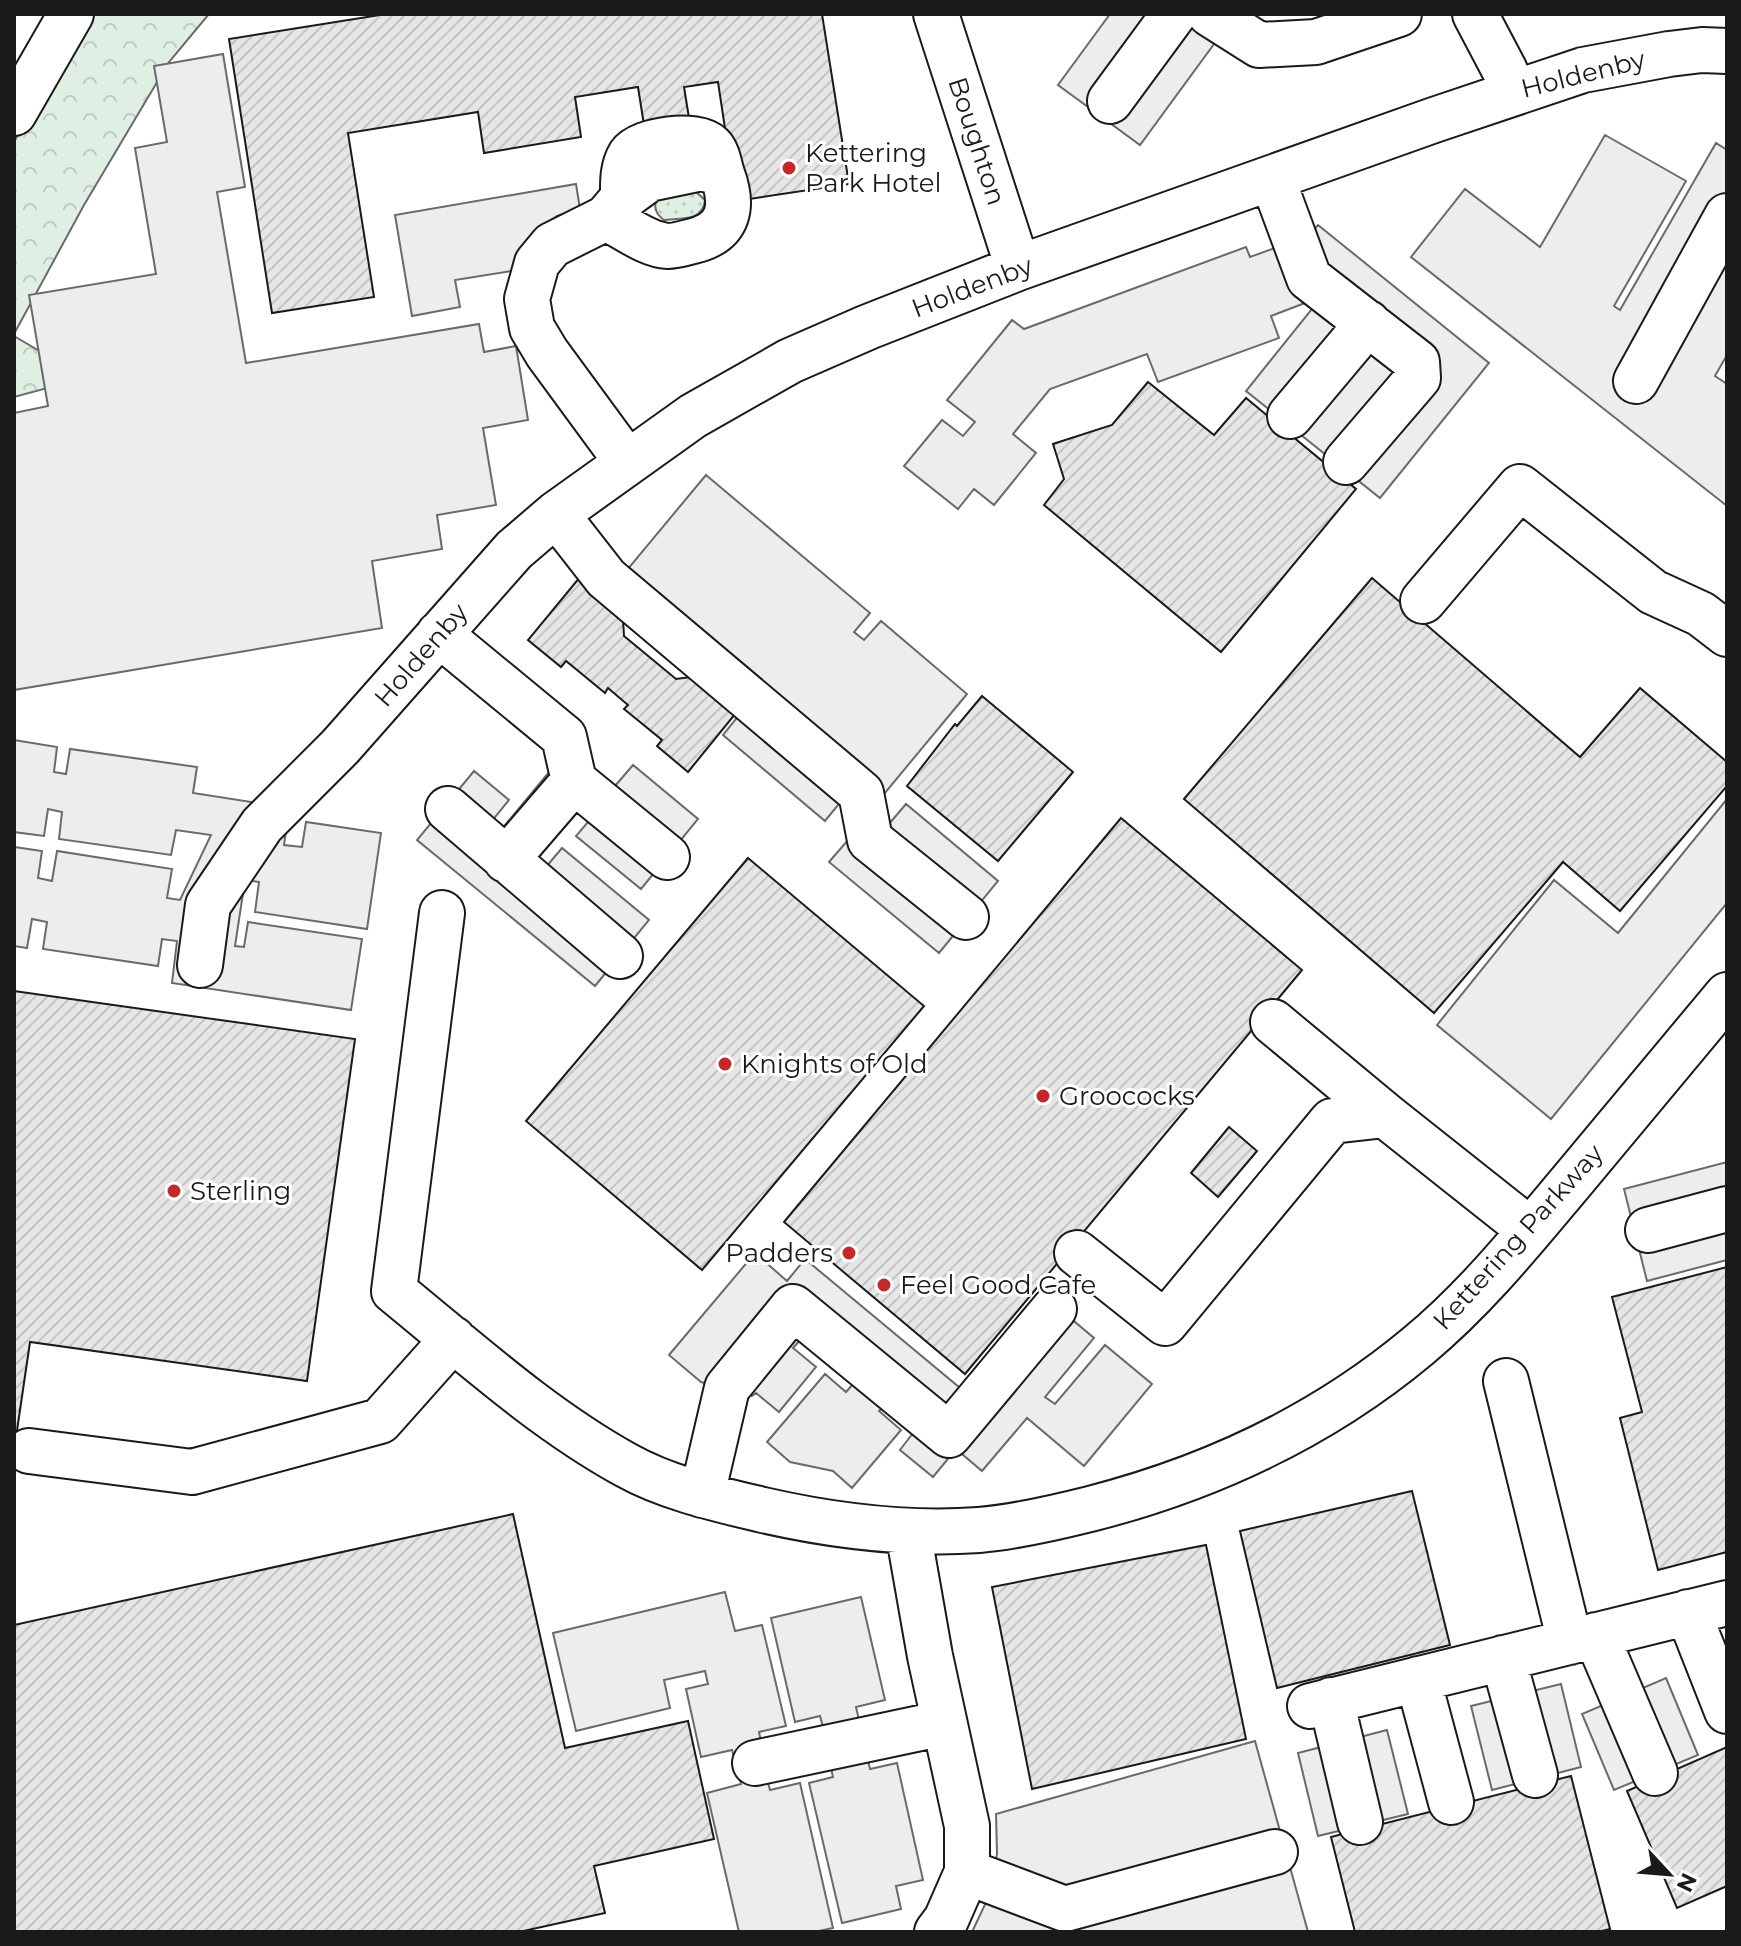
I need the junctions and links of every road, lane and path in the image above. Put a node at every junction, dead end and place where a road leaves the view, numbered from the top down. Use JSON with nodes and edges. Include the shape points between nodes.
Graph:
{"nodes":[{"id":1,"x":71,"y":14,"type":"edge"},
{"id":2,"x":936,"y":14,"type":"edge"},
{"id":3,"x":1174,"y":14,"type":"edge"},
{"id":4,"x":1210,"y":14,"type":"edge"},
{"id":5,"x":1399,"y":14,"type":"edge"},
{"id":6,"x":1475,"y":14,"type":"edge"},
{"id":7,"x":1727,"y":51,"type":"edge"},
{"id":8,"x":1513,"y":92,"type":"junction"},
{"id":9,"x":1110,"y":101,"type":"dead end"},
{"id":10,"x":14,"y":113,"type":"edge"},
{"id":11,"x":1272,"y":178,"type":"junction"},
{"id":12,"x":615,"y":208,"type":"junction"},
{"id":13,"x":1727,"y":216,"type":"edge"},
{"id":14,"x":1018,"y":268,"type":"junction"},
{"id":15,"x":1368,"y":323,"type":"junction"},
{"id":16,"x":1636,"y":381,"type":"dead end"},
{"id":17,"x":1290,"y":416,"type":"dead end"},
{"id":18,"x":627,"y":462,"type":"junction"},
{"id":19,"x":1346,"y":462,"type":"dead end"},
{"id":20,"x":556,"y":514,"type":"junction"},
{"id":21,"x":1423,"y":601,"type":"dead end"},
{"id":22,"x":439,"y":634,"type":"junction"},
{"id":23,"x":1727,"y":634,"type":"edge"},
{"id":24,"x":574,"y":781,"type":"junction"},
{"id":25,"x":448,"y":809,"type":"dead end"},
{"id":26,"x":667,"y":857,"type":"dead end"},
{"id":27,"x":506,"y":860,"type":"junction"},
{"id":28,"x":442,"y":913,"type":"dead end"},
{"id":29,"x":966,"y":917,"type":"dead end"},
{"id":30,"x":620,"y":956,"type":"dead end"},
{"id":31,"x":200,"y":965,"type":"dead end"},
{"id":32,"x":1727,"y":995,"type":"edge"},
{"id":33,"x":1273,"y":1022,"type":"dead end"},
{"id":34,"x":1385,"y":1115,"type":"junction"},
{"id":35,"x":1727,"y":1209,"type":"edge"},
{"id":36,"x":1530,"y":1230,"type":"junction"},
{"id":37,"x":1648,"y":1230,"type":"dead end"},
{"id":38,"x":1077,"y":1253,"type":"dead end"},
{"id":39,"x":1054,"y":1309,"type":"dead end"},
{"id":40,"x":444,"y":1331,"type":"junction"},
{"id":41,"x":1506,"y":1381,"type":"dead end"},
{"id":42,"x":29,"y":1451,"type":"dead end"},
{"id":43,"x":702,"y":1495,"type":"junction"},
{"id":44,"x":908,"y":1531,"type":"junction"},
{"id":45,"x":1707,"y":1608,"type":"edge"},
{"id":46,"x":1583,"y":1638,"type":"junction"},
{"id":47,"x":1503,"y":1658,"type":"junction"},
{"id":48,"x":1418,"y":1679,"type":"junction"},
{"id":49,"x":1727,"y":1711,"type":"edge"},
{"id":50,"x":948,"y":1742,"type":"junction"},
{"id":51,"x":755,"y":1763,"type":"dead end"},
{"id":52,"x":1655,"y":1773,"type":"dead end"},
{"id":53,"x":1535,"y":1775,"type":"dead end"},
{"id":54,"x":1451,"y":1802,"type":"dead end"},
{"id":55,"x":1360,"y":1822,"type":"dead end"},
{"id":56,"x":1275,"y":1852,"type":"dead end"},
{"id":57,"x":967,"y":1872,"type":"junction"},
{"id":58,"x":937,"y":1932,"type":"edge"}],
"edges":[{"from":1,"to":10,"type":"main road"},
{"from":2,"to":14,"type":"main road","name":"Boughton"},
{"from":3,"to":9,"type":"main road"},
{"from":4,"to":5,"type":"main road","via":[[1259,45],[1316,42]]},
{"from":6,"to":8,"type":"main road"},
{"from":7,"to":8,"type":"main road","name":"Holdenby","via":[[1639,58]]},
{"from":8,"to":11,"type":"main road","name":"Holdenby"},
{"from":11,"to":14,"type":"main road","name":"Holdenby"},
{"from":11,"to":15,"type":"main road","via":[[1309,278]]},
{"from":12,"to":12,"type":"main road","via":[[670,246],[716,230],[727,217],[730,196],[722,174],[702,168],[649,179]]},
{"from":12,"to":18,"type":"main road","via":[[552,245],[537,263],[527,299],[532,328],[547,353]]},
{"from":13,"to":16,"type":"main road"},
{"from":14,"to":18,"type":"main road","name":"Holdenby","via":[[790,361],[693,416]]},
{"from":15,"to":17,"type":"main road"},
{"from":15,"to":19,"type":"main road","via":[[1417,362],[1418,378]]},
{"from":18,"to":20,"type":"main road","name":"Holdenby"},
{"from":20,"to":22,"type":"main road","name":"Holdenby","via":[[514,550]]},
{"from":20,"to":29,"type":"main road","via":[[606,578],[861,793],[870,840]]},
{"from":21,"to":23,"type":"main road","via":[[1520,487],[1653,592],[1701,614]]},
{"from":22,"to":24,"type":"main road","via":[[564,737]]},
{"from":22,"to":31,"type":"main road","name":"Holdenby","via":[[340,747],[262,825],[208,905]]},
{"from":24,"to":26,"type":"main road"},
{"from":24,"to":27,"type":"main road"},
{"from":25,"to":27,"type":"main road"},
{"from":27,"to":30,"type":"main road"},
{"from":28,"to":40,"type":"main road","name":"Kettering Parkway","via":[[394,1291]]},
{"from":32,"to":36,"type":"main road","name":"Kettering Parkway"},
{"from":33,"to":34,"type":"main road"},
{"from":34,"to":36,"type":"main road"},
{"from":34,"to":38,"type":"main road","via":[[1332,1121],[1165,1323]]},
{"from":35,"to":37,"type":"main road"},
{"from":36,"to":44,"type":"main road","name":"Kettering Parkway","via":[[1420,1345],[1361,1390],[1283,1437],[1197,1477],[1138,1497],[980,1530]]},
{"from":39,"to":43,"type":"main road","via":[[949,1435],[793,1307],[727,1388]]},
{"from":40,"to":42,"type":"main road","via":[[380,1421],[192,1472]]},
{"from":40,"to":43,"type":"main road","name":"Kettering Parkway","via":[[557,1422],[629,1467]]},
{"from":41,"to":46,"type":"main road"},
{"from":43,"to":44,"type":"main road","name":"Kettering Parkway","via":[[848,1525]]},
{"from":44,"to":50,"type":"main road"},
{"from":45,"to":46,"type":"main road"},
{"from":45,"to":49,"type":"main road"},
{"from":46,"to":47,"type":"main road"},
{"from":46,"to":52,"type":"main road"},
{"from":47,"to":48,"type":"main road"},
{"from":47,"to":53,"type":"main road"},
{"from":48,"to":54,"type":"main road"},
{"from":48,"to":55,"type":"main road","via":[[1320,1703]]},
{"from":50,"to":51,"type":"main road"},
{"from":50,"to":57,"type":"main road","via":[[967,1826]]},
{"from":56,"to":57,"type":"main road","via":[[1065,1909]]},
{"from":57,"to":58,"type":"main road"}]}
